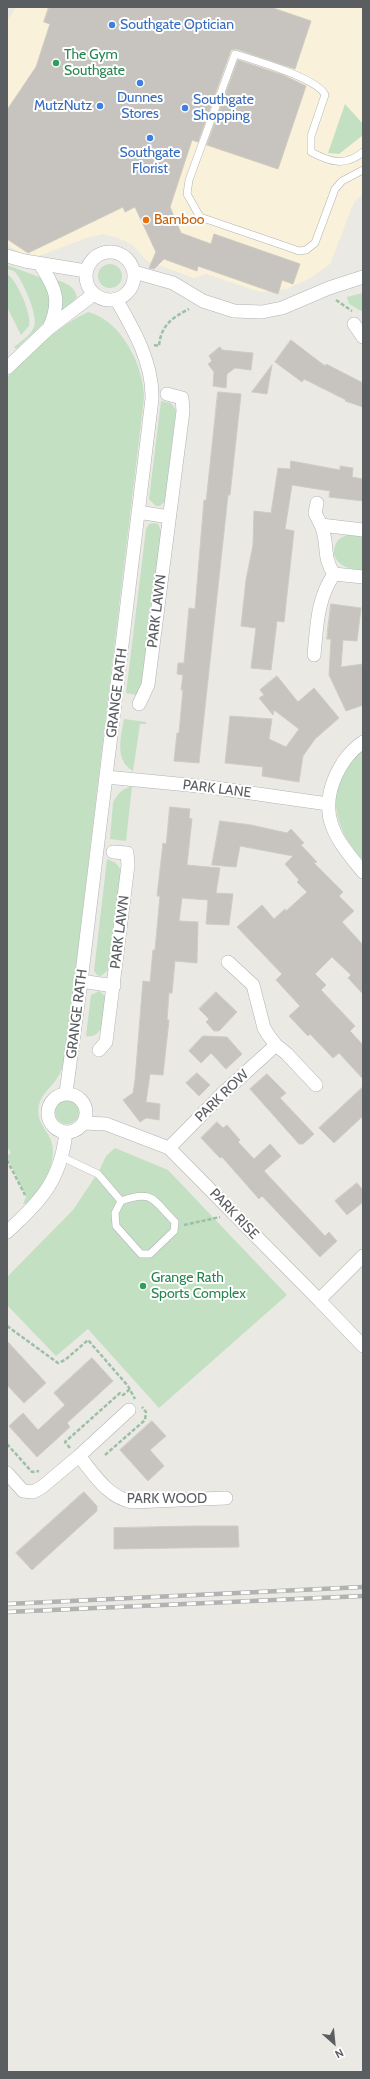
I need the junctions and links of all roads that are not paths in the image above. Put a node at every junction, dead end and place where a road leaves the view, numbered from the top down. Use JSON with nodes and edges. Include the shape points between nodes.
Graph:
{"nodes":[{"id":1,"x":363,"y":152,"type":"edge"},
{"id":2,"x":363,"y":170,"type":"edge"},
{"id":3,"x":7,"y":256,"type":"edge"},
{"id":4,"x":40,"y":264,"type":"junction"},
{"id":5,"x":86,"y":271,"type":"junction"},
{"id":6,"x":134,"y":272,"type":"junction"},
{"id":7,"x":363,"y":277,"type":"edge"},
{"id":8,"x":94,"y":294,"type":"junction"},
{"id":9,"x":116,"y":299,"type":"junction"},
{"id":10,"x":355,"y":319,"type":"road end"},
{"id":11,"x":48,"y":329,"type":"junction"},
{"id":12,"x":363,"y":337,"type":"edge"},
{"id":13,"x":7,"y":368,"type":"edge"},
{"id":14,"x":167,"y":394,"type":"dead end"},
{"id":15,"x":317,"y":502,"type":"dead end"},
{"id":16,"x":138,"y":512,"type":"junction"},
{"id":17,"x":169,"y":517,"type":"junction"},
{"id":18,"x":321,"y":525,"type":"junction"},
{"id":19,"x":363,"y":530,"type":"edge"},
{"id":20,"x":334,"y":574,"type":"junction"},
{"id":21,"x":363,"y":577,"type":"edge"},
{"id":22,"x":314,"y":654,"type":"dead end"},
{"id":23,"x":138,"y":704,"type":"dead end"},
{"id":24,"x":363,"y":742,"type":"edge"},
{"id":25,"x":106,"y":777,"type":"junction"},
{"id":26,"x":328,"y":804,"type":"junction"},
{"id":27,"x":113,"y":852,"type":"dead end"},
{"id":28,"x":363,"y":872,"type":"edge"},
{"id":29,"x":228,"y":962,"type":"dead end"},
{"id":30,"x":81,"y":981,"type":"junction"},
{"id":31,"x":114,"y":986,"type":"junction"},
{"id":32,"x":276,"y":1045,"type":"junction"},
{"id":33,"x":99,"y":1050,"type":"dead end"},
{"id":34,"x":316,"y":1085,"type":"dead end"},
{"id":35,"x":66,"y":1093,"type":"junction"},
{"id":36,"x":83,"y":1123,"type":"junction"},
{"id":37,"x":66,"y":1132,"type":"junction"},
{"id":38,"x":169,"y":1148,"type":"junction"},
{"id":39,"x":62,"y":1157,"type":"junction"},
{"id":40,"x":121,"y":1201,"type":"junction"},
{"id":41,"x":7,"y":1232,"type":"edge"},
{"id":42,"x":363,"y":1256,"type":"edge"},
{"id":43,"x":319,"y":1300,"type":"junction"},
{"id":44,"x":363,"y":1346,"type":"edge"},
{"id":45,"x":130,"y":1410,"type":"dead end"},
{"id":46,"x":79,"y":1456,"type":"junction"},
{"id":47,"x":7,"y":1473,"type":"edge"},
{"id":48,"x":226,"y":1498,"type":"dead end"}],
"edges":[{"from":1,"to":2,"type":"lane","via":[[340,163],[311,152],[311,136],[325,95],[323,91],[306,79],[235,54],[189,180],[187,194],[200,217],[299,251],[306,250],[316,243],[335,189]]},
{"from":3,"to":4,"type":"street"},
{"from":4,"to":5,"type":"street"},
{"from":4,"to":11,"type":"street","via":[[51,282],[57,303],[55,316]]},
{"from":5,"to":6,"type":"street","via":[[96,255],[112,251],[127,258]]},
{"from":5,"to":8,"type":"street","via":[[86,282]]},
{"from":6,"to":7,"type":"street","via":[[173,284],[203,301],[234,311],[262,312],[282,308],[328,288]]},
{"from":6,"to":9,"type":"street","via":[[134,279],[128,292]]},
{"from":8,"to":9,"type":"street","via":[[101,298]]},
{"from":8,"to":11,"type":"street"},
{"from":9,"to":16,"type":"street","name":"GRANGE RATH","via":[[145,358],[152,391]]},
{"from":10,"to":12,"type":"street"},
{"from":11,"to":13,"type":"street"},
{"from":14,"to":17,"type":"street","name":"PARK LAWN","via":[[182,398]]},
{"from":15,"to":18,"type":"street","via":[[315,513]]},
{"from":16,"to":17,"type":"street"},
{"from":16,"to":25,"type":"street","name":"GRANGE RATH"},
{"from":17,"to":23,"type":"street","name":"PARK LAWN","via":[[148,685]]},
{"from":18,"to":19,"type":"street"},
{"from":18,"to":20,"type":"street","via":[[326,537],[328,566]]},
{"from":20,"to":21,"type":"street"},
{"from":20,"to":22,"type":"street","via":[[321,598],[316,620]]},
{"from":24,"to":26,"type":"street","via":[[349,754],[340,767],[332,784]]},
{"from":25,"to":26,"type":"street","name":"PARK LANE","via":[[209,787]]},
{"from":25,"to":30,"type":"street","name":"GRANGE RATH"},
{"from":26,"to":28,"type":"street","via":[[331,826],[338,840]]},
{"from":27,"to":31,"type":"street","name":"PARK LAWN","via":[[127,854],[128,865]]},
{"from":29,"to":32,"type":"street","via":[[254,985],[264,1028]]},
{"from":30,"to":31,"type":"street","name":"PARK LAWN"},
{"from":30,"to":35,"type":"street","name":"GRANGE RATH"},
{"from":31,"to":33,"type":"street","name":"PARK LAWN","via":[[106,1042]]},
{"from":32,"to":34,"type":"street"},
{"from":32,"to":38,"type":"street","name":"PARK ROW"},
{"from":35,"to":36,"type":"street","via":[[78,1096],[85,1106]]},
{"from":35,"to":37,"type":"street","via":[[54,1098],[48,1109],[48,1116],[54,1127]]},
{"from":36,"to":37,"type":"street","via":[[78,1128]]},
{"from":36,"to":38,"type":"street","name":"PARK RISE","via":[[106,1124]]},
{"from":37,"to":39,"type":"street"},
{"from":38,"to":43,"type":"street","name":"PARK RISE"},
{"from":39,"to":40,"type":"lane","via":[[98,1174]]},
{"from":39,"to":41,"type":"street","via":[[44,1197]]},
{"from":40,"to":40,"type":"lane","via":[[115,1213],[116,1226],[144,1255],[150,1254],[174,1231],[175,1222],[150,1196],[137,1195]]},
{"from":42,"to":43,"type":"street"},
{"from":43,"to":44,"type":"street","name":"PARK RISE"},
{"from":45,"to":46,"type":"street"},
{"from":46,"to":47,"type":"street","via":[[42,1488],[33,1492],[23,1491]]},
{"from":46,"to":48,"type":"street","name":"PARK WOOD","via":[[113,1495],[122,1500],[132,1502]]}]}
